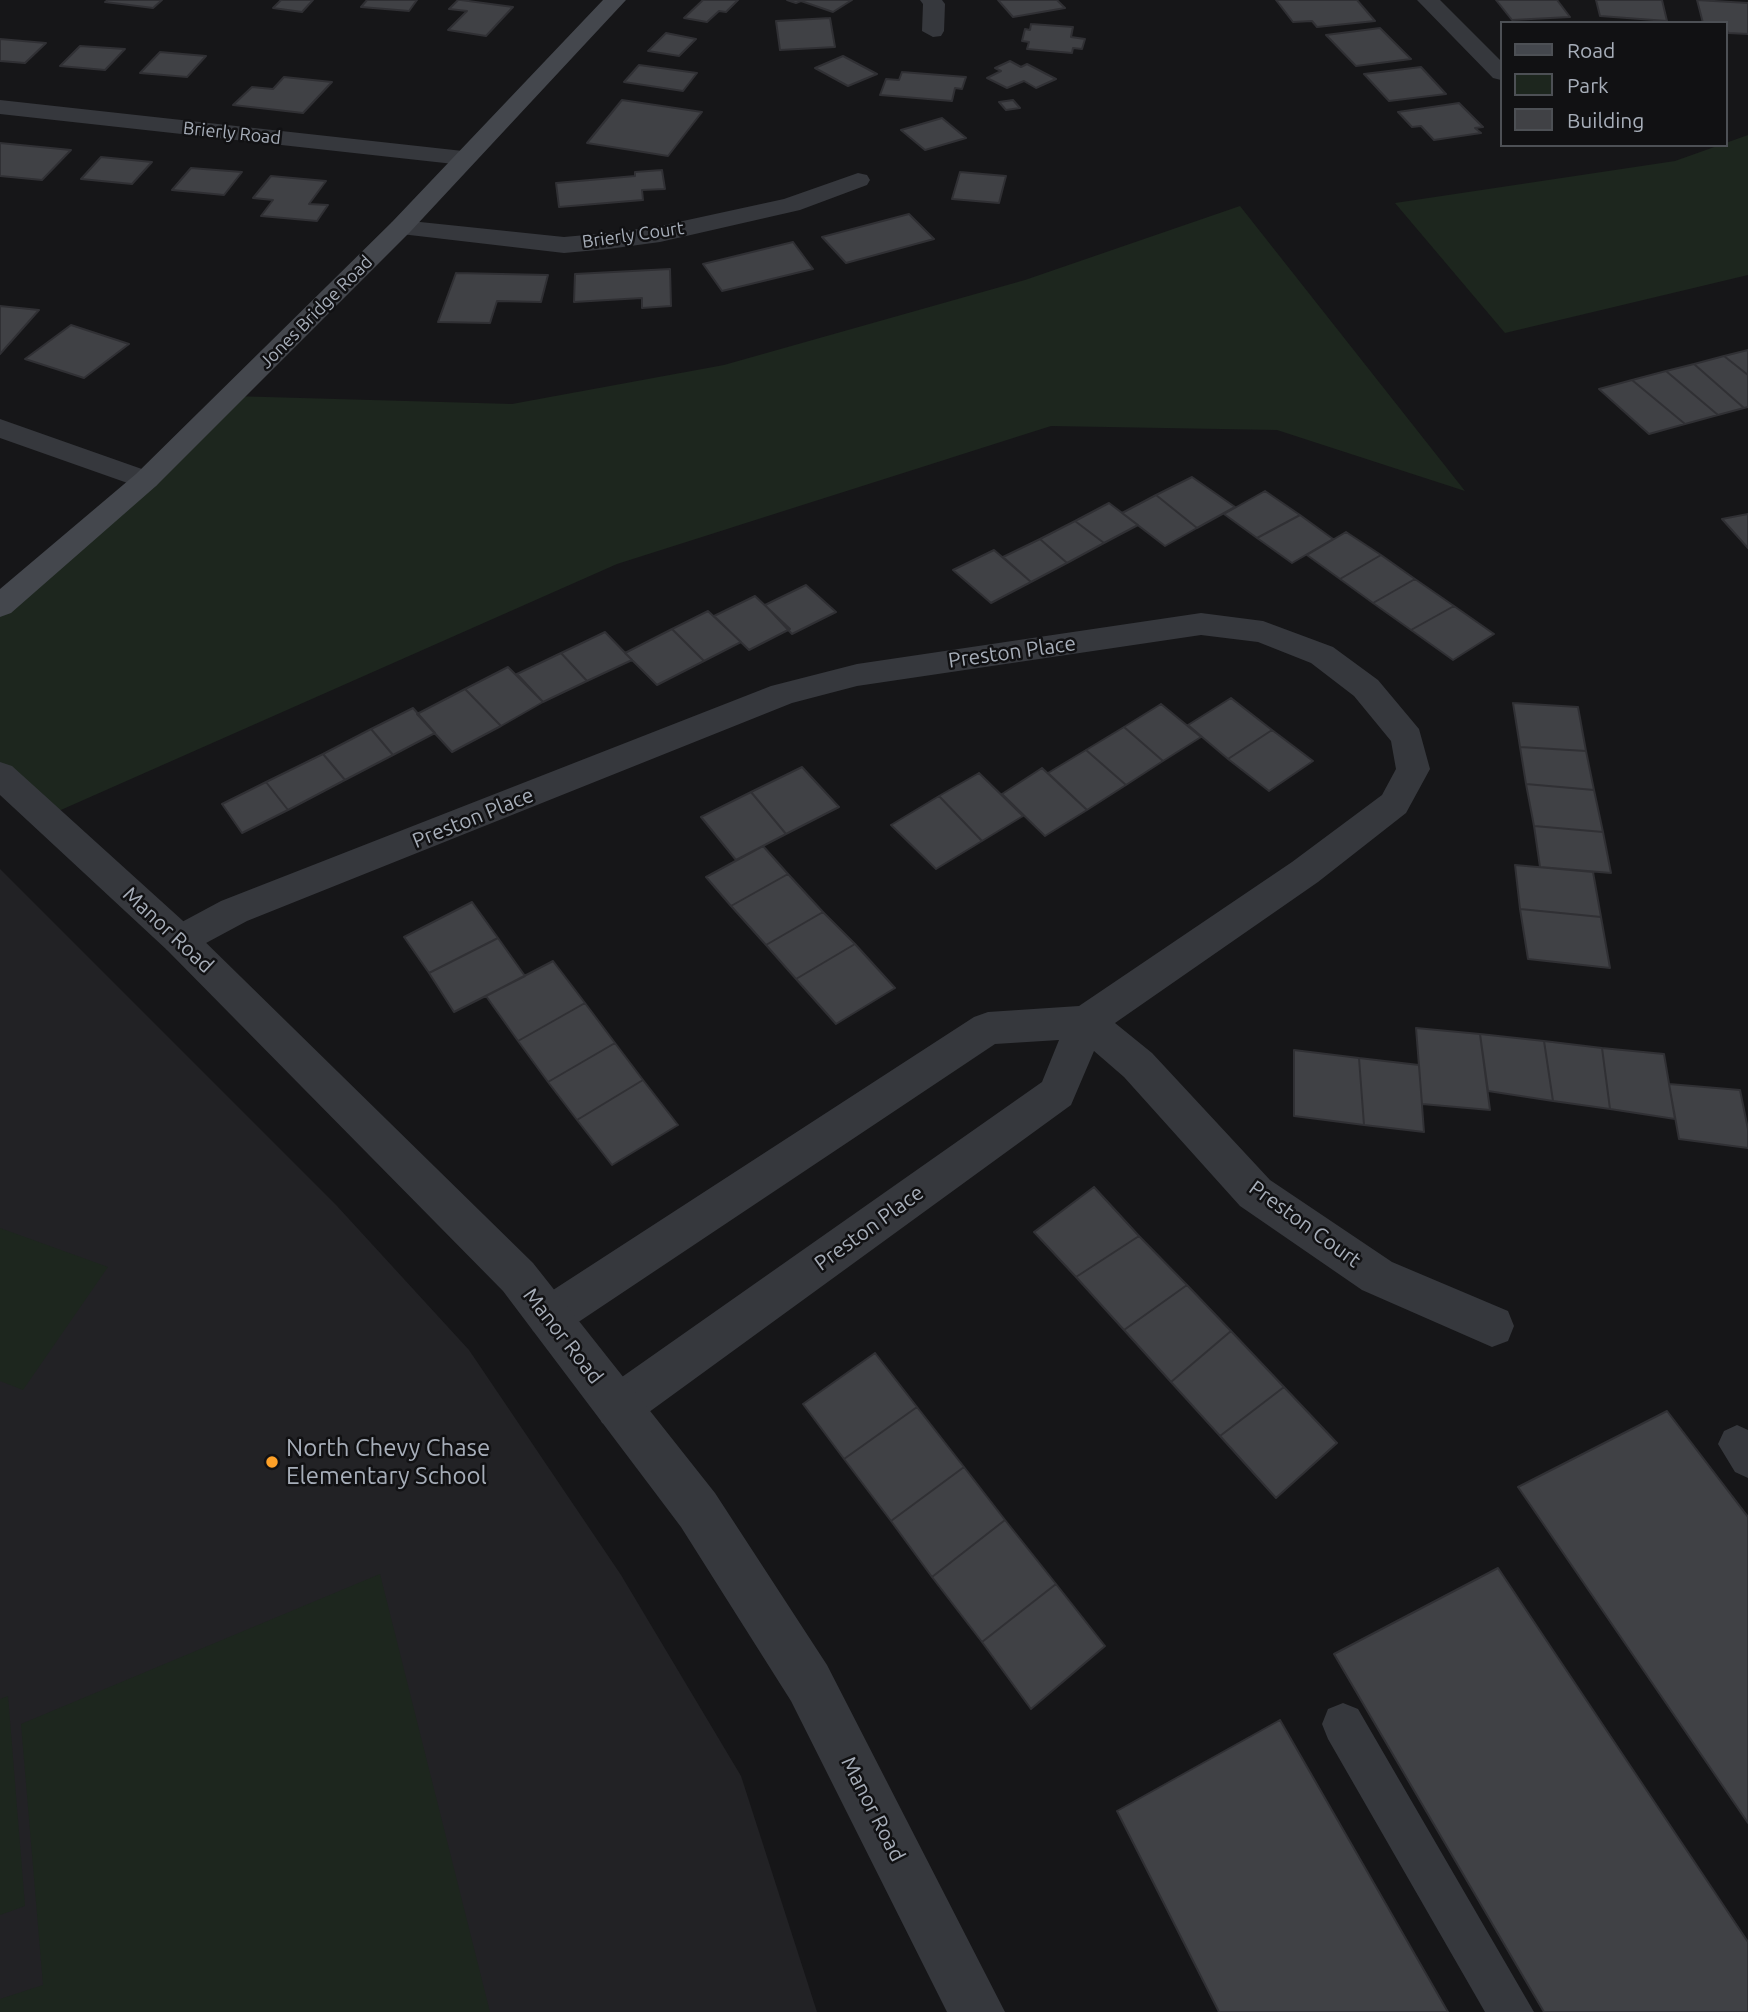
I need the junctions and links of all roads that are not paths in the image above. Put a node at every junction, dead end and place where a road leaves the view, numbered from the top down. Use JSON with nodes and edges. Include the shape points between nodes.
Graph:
{"nodes":[{"id":1,"x":615,"y":0,"type":"edge"},
{"id":2,"x":931,"y":0,"type":"edge"},
{"id":3,"x":1429,"y":0,"type":"edge"},
{"id":4,"x":933,"y":31,"type":"dead end"},
{"id":5,"x":1500,"y":73,"type":"edge"},
{"id":6,"x":0,"y":107,"type":"edge"},
{"id":7,"x":463,"y":158,"type":"junction"},
{"id":8,"x":858,"y":180,"type":"dead end"},
{"id":9,"x":401,"y":227,"type":"junction"},
{"id":10,"x":0,"y":428,"type":"edge"},
{"id":11,"x":146,"y":480,"type":"junction"},
{"id":12,"x":0,"y":606,"type":"edge"},
{"id":13,"x":0,"y":775,"type":"edge"},
{"id":14,"x":180,"y":940,"type":"junction"},
{"id":15,"x":1086,"y":1022,"type":"junction"},
{"id":16,"x":548,"y":1317,"type":"junction"},
{"id":17,"x":1492,"y":1326,"type":"dead end"},
{"id":18,"x":618,"y":1407,"type":"junction"},
{"id":19,"x":1343,"y":1724,"type":"dead end"},
{"id":20,"x":977,"y":2012,"type":"edge"},
{"id":21,"x":1511,"y":2012,"type":"edge"}],
"edges":[{"from":1,"to":7,"type":"main road","name":"Jones Bridge Road"},
{"from":2,"to":4,"type":"street"},
{"from":3,"to":5,"type":"street"},
{"from":6,"to":7,"type":"street","name":"Brierly Road"},
{"from":7,"to":9,"type":"main road","name":"Jones Bridge Road"},
{"from":8,"to":9,"type":"street","name":"Brierly Court","via":[[791,205],[608,241],[564,244]]},
{"from":9,"to":11,"type":"main road","name":"Jones Bridge Road"},
{"from":10,"to":11,"type":"street"},
{"from":11,"to":12,"type":"main road","name":"Jones Bridge Road"},
{"from":13,"to":14,"type":"street","name":"Manor Road"},
{"from":14,"to":15,"type":"street","name":"Preston Place","via":[[234,911],[783,694],[857,675],[1201,624],[1263,632],[1322,656],[1366,688],[1407,738],[1413,769],[1394,804],[1306,872]]},
{"from":14,"to":16,"type":"street","name":"Manor Road","via":[[518,1277]]},
{"from":15,"to":16,"type":"street","via":[[988,1028]]},
{"from":15,"to":17,"type":"street","name":"Preston Court","via":[[1138,1065],[1255,1193],[1377,1276]]},
{"from":15,"to":18,"type":"street","name":"Preston Place","via":[[1057,1093]]},
{"from":16,"to":18,"type":"street","name":"Manor Road"},
{"from":18,"to":20,"type":"street","name":"Manor Road","via":[[698,1510],[809,1683]]},
{"from":19,"to":21,"type":"lane"}]}
